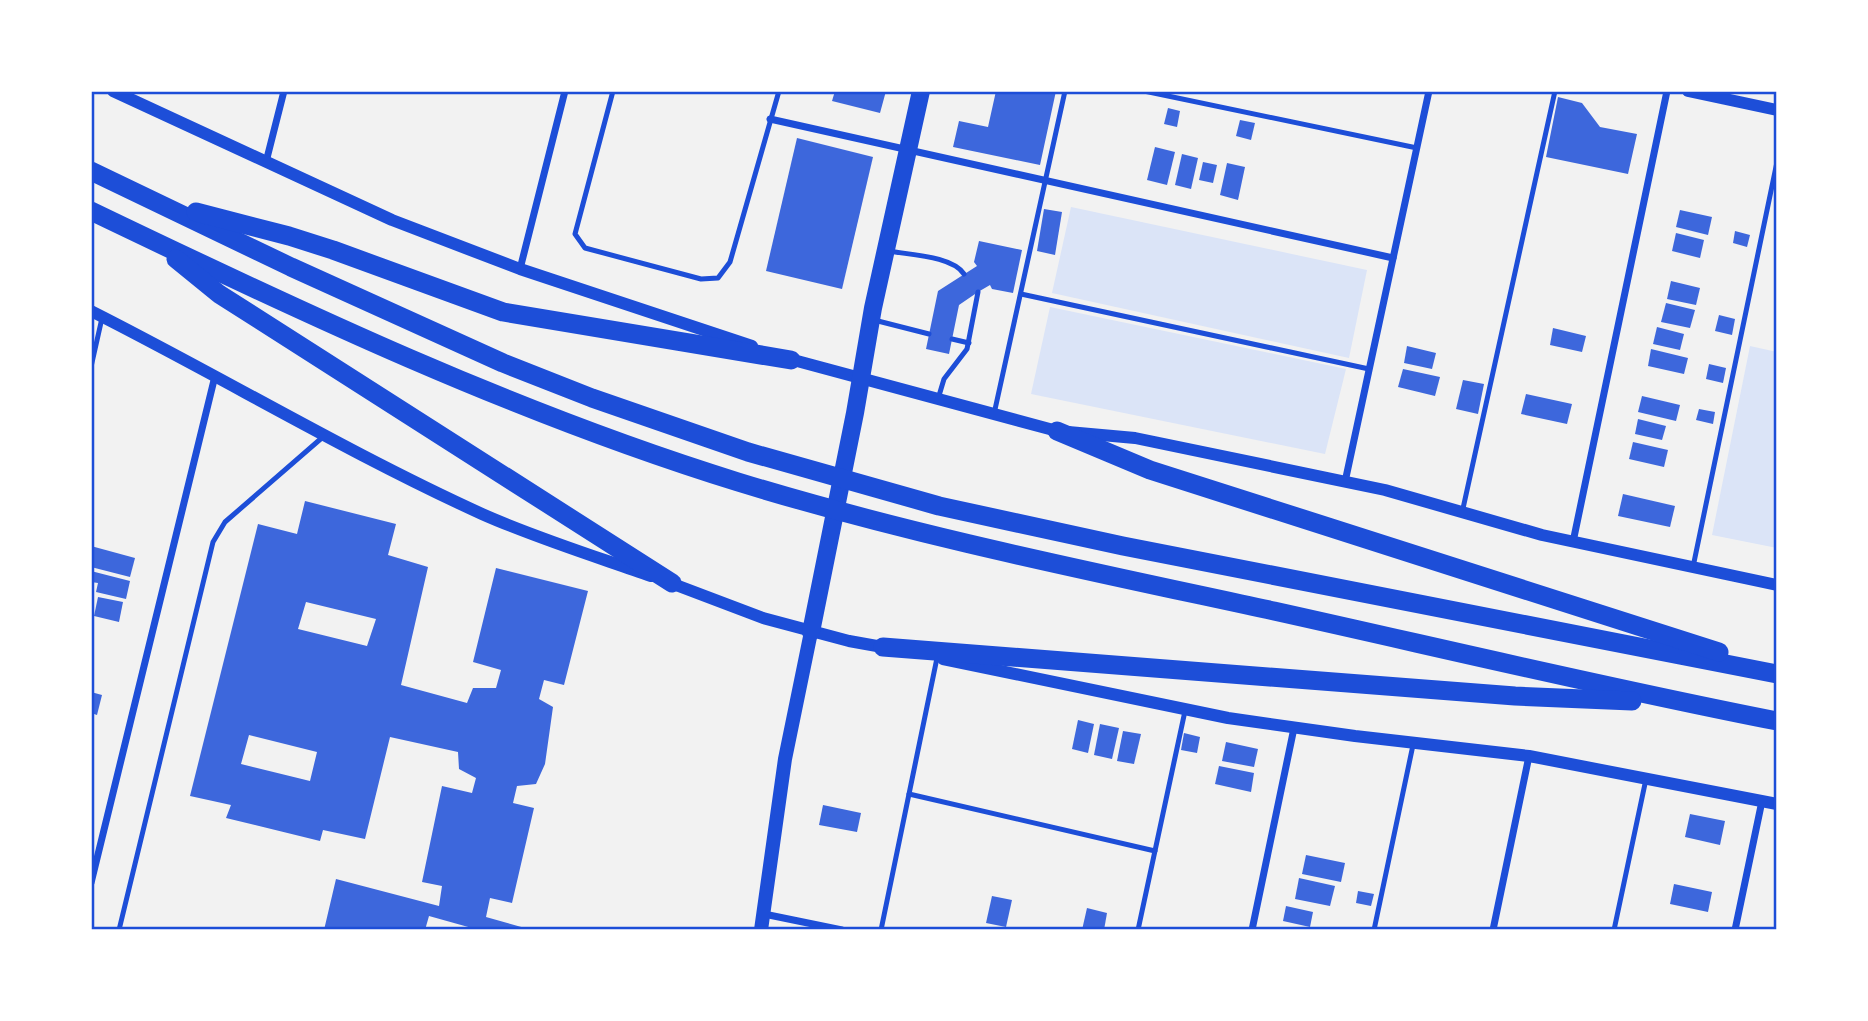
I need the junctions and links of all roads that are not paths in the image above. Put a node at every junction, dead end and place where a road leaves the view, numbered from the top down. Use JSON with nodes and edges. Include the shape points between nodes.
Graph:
{"nodes":[{"id":1,"x":113,"y":91,"type":"edge"},
{"id":2,"x":284,"y":91,"type":"edge"},
{"id":3,"x":565,"y":91,"type":"edge"},
{"id":4,"x":613,"y":91,"type":"edge"},
{"id":5,"x":779,"y":91,"type":"edge"},
{"id":6,"x":921,"y":91,"type":"edge"},
{"id":7,"x":1065,"y":91,"type":"edge"},
{"id":8,"x":1144,"y":91,"type":"edge"},
{"id":9,"x":1429,"y":91,"type":"edge"},
{"id":10,"x":1555,"y":91,"type":"edge"},
{"id":11,"x":1667,"y":91,"type":"edge"},
{"id":12,"x":1688,"y":91,"type":"edge"},
{"id":13,"x":1777,"y":110,"type":"edge"},
{"id":14,"x":770,"y":119,"type":"junction"},
{"id":15,"x":1417,"y":148,"type":"junction"},
{"id":16,"x":908,"y":150,"type":"junction"},
{"id":17,"x":267,"y":162,"type":"junction"},
{"id":18,"x":1777,"y":164,"type":"edge"},
{"id":19,"x":91,"y":172,"type":"edge"},
{"id":20,"x":1046,"y":181,"type":"junction"},
{"id":21,"x":159,"y":203,"type":"junction"},
{"id":22,"x":91,"y":211,"type":"edge"},
{"id":23,"x":153,"y":241,"type":"junction"},
{"id":24,"x":886,"y":250,"type":"junction"},
{"id":25,"x":1393,"y":258,"type":"junction"},
{"id":26,"x":520,"y":268,"type":"junction"},
{"id":27,"x":964,"y":274,"type":"dead end"},
{"id":28,"x":978,"y":292,"type":"dead end"},
{"id":29,"x":1021,"y":293,"type":"junction"},
{"id":30,"x":97,"y":314,"type":"edge"},
{"id":31,"x":871,"y":320,"type":"junction"},
{"id":32,"x":929,"y":334,"type":"dead end"},
{"id":33,"x":952,"y":339,"type":"dead end"},
{"id":34,"x":969,"y":343,"type":"junction"},
{"id":35,"x":791,"y":360,"type":"junction"},
{"id":36,"x":91,"y":366,"type":"edge"},
{"id":37,"x":1369,"y":369,"type":"junction"},
{"id":38,"x":215,"y":376,"type":"junction"},
{"id":39,"x":861,"y":378,"type":"junction"},
{"id":40,"x":938,"y":399,"type":"junction"},
{"id":41,"x":995,"y":414,"type":"junction"},
{"id":42,"x":1057,"y":431,"type":"junction"},
{"id":43,"x":325,"y":436,"type":"junction"},
{"id":44,"x":1345,"y":482,"type":"junction"},
{"id":45,"x":1462,"y":513,"type":"junction"},
{"id":46,"x":1573,"y":542,"type":"junction"},
{"id":47,"x":1693,"y":567,"type":"junction"},
{"id":48,"x":672,"y":583,"type":"junction"},
{"id":49,"x":1777,"y":585,"type":"edge"},
{"id":50,"x":811,"y":632,"type":"junction"},
{"id":51,"x":883,"y":647,"type":"junction"},
{"id":52,"x":937,"y":658,"type":"junction"},
{"id":53,"x":1777,"y":673,"type":"edge"},
{"id":54,"x":1691,"y":704,"type":"junction"},
{"id":55,"x":1185,"y":709,"type":"junction"},
{"id":56,"x":1777,"y":721,"type":"edge"},
{"id":57,"x":1294,"y":727,"type":"junction"},
{"id":58,"x":1413,"y":743,"type":"junction"},
{"id":59,"x":1529,"y":756,"type":"junction"},
{"id":60,"x":1646,"y":777,"type":"junction"},
{"id":61,"x":909,"y":794,"type":"junction"},
{"id":62,"x":1762,"y":801,"type":"junction"},
{"id":63,"x":1777,"y":804,"type":"edge"},
{"id":64,"x":1155,"y":851,"type":"junction"},
{"id":65,"x":91,"y":883,"type":"edge"},
{"id":66,"x":764,"y":914,"type":"junction"},
{"id":67,"x":120,"y":930,"type":"edge"},
{"id":68,"x":761,"y":930,"type":"edge"},
{"id":69,"x":842,"y":930,"type":"edge"},
{"id":70,"x":881,"y":930,"type":"edge"},
{"id":71,"x":1138,"y":930,"type":"edge"},
{"id":72,"x":1252,"y":930,"type":"edge"},
{"id":73,"x":1374,"y":930,"type":"edge"},
{"id":74,"x":1493,"y":930,"type":"edge"},
{"id":75,"x":1614,"y":930,"type":"edge"},
{"id":76,"x":1735,"y":930,"type":"edge"}],
"edges":[{"from":1,"to":17,"type":"street"},
{"from":2,"to":17,"type":"street"},
{"from":3,"to":26,"type":"street"},
{"from":4,"to":14,"type":"lane","via":[[575,234],[584,248],[701,279],[718,278],[730,262]]},
{"from":5,"to":14,"type":"lane"},
{"from":6,"to":16,"type":"main road"},
{"from":7,"to":20,"type":"lane"},
{"from":8,"to":15,"type":"lane"},
{"from":9,"to":15,"type":"street"},
{"from":10,"to":45,"type":"lane"},
{"from":11,"to":46,"type":"street"},
{"from":12,"to":13,"type":"street"},
{"from":14,"to":16,"type":"street"},
{"from":15,"to":25,"type":"street"},
{"from":16,"to":20,"type":"street"},
{"from":16,"to":24,"type":"main road"},
{"from":17,"to":26,"type":"street","via":[[392,220]]},
{"from":18,"to":47,"type":"lane"},
{"from":19,"to":21,"type":"highway"},
{"from":20,"to":25,"type":"street"},
{"from":20,"to":29,"type":"lane"},
{"from":21,"to":35,"type":"highway","via":[[311,243],[503,312]]},
{"from":21,"to":53,"type":"highway","via":[[503,363],[748,452],[939,506],[1123,546]]},
{"from":22,"to":23,"type":"highway"},
{"from":23,"to":48,"type":"highway","via":[[219,295]]},
{"from":23,"to":54,"type":"highway","via":[[490,392],[739,482],[937,537]]},
{"from":24,"to":27,"type":"lane","via":[[950,262]]},
{"from":24,"to":31,"type":"main road"},
{"from":25,"to":37,"type":"street"},
{"from":26,"to":35,"type":"street"},
{"from":28,"to":34,"type":"lane"},
{"from":29,"to":37,"type":"lane"},
{"from":29,"to":41,"type":"lane"},
{"from":30,"to":36,"type":"lane"},
{"from":30,"to":38,"type":"street"},
{"from":31,"to":32,"type":"lane"},
{"from":31,"to":39,"type":"main road"},
{"from":33,"to":34,"type":"lane"},
{"from":34,"to":40,"type":"lane","via":[[944,379]]},
{"from":35,"to":39,"type":"street"},
{"from":37,"to":44,"type":"street"},
{"from":38,"to":43,"type":"street"},
{"from":38,"to":65,"type":"street"},
{"from":39,"to":40,"type":"street"},
{"from":39,"to":50,"type":"main road"},
{"from":40,"to":41,"type":"street"},
{"from":41,"to":42,"type":"street"},
{"from":42,"to":44,"type":"street","via":[[1135,438]]},
{"from":42,"to":53,"type":"highway","via":[[1150,470]]},
{"from":43,"to":48,"type":"street","via":[[482,514]]},
{"from":43,"to":67,"type":"lane","via":[[225,522],[214,542]]},
{"from":44,"to":45,"type":"street"},
{"from":45,"to":46,"type":"street"},
{"from":46,"to":47,"type":"street"},
{"from":47,"to":49,"type":"street"},
{"from":48,"to":50,"type":"street"},
{"from":50,"to":51,"type":"street"},
{"from":50,"to":66,"type":"main road","via":[[785,759]]},
{"from":51,"to":52,"type":"street"},
{"from":51,"to":54,"type":"highway","via":[[1515,696]]},
{"from":52,"to":55,"type":"street"},
{"from":52,"to":61,"type":"lane"},
{"from":54,"to":56,"type":"highway"},
{"from":55,"to":57,"type":"street"},
{"from":55,"to":64,"type":"lane"},
{"from":57,"to":58,"type":"street"},
{"from":57,"to":72,"type":"street"},
{"from":58,"to":59,"type":"street"},
{"from":58,"to":73,"type":"lane"},
{"from":59,"to":60,"type":"street"},
{"from":59,"to":74,"type":"street"},
{"from":60,"to":62,"type":"street"},
{"from":60,"to":75,"type":"lane"},
{"from":61,"to":64,"type":"lane"},
{"from":61,"to":70,"type":"lane"},
{"from":62,"to":63,"type":"street"},
{"from":62,"to":76,"type":"street"},
{"from":64,"to":71,"type":"lane"},
{"from":66,"to":68,"type":"main road"},
{"from":66,"to":69,"type":"street"}]}
